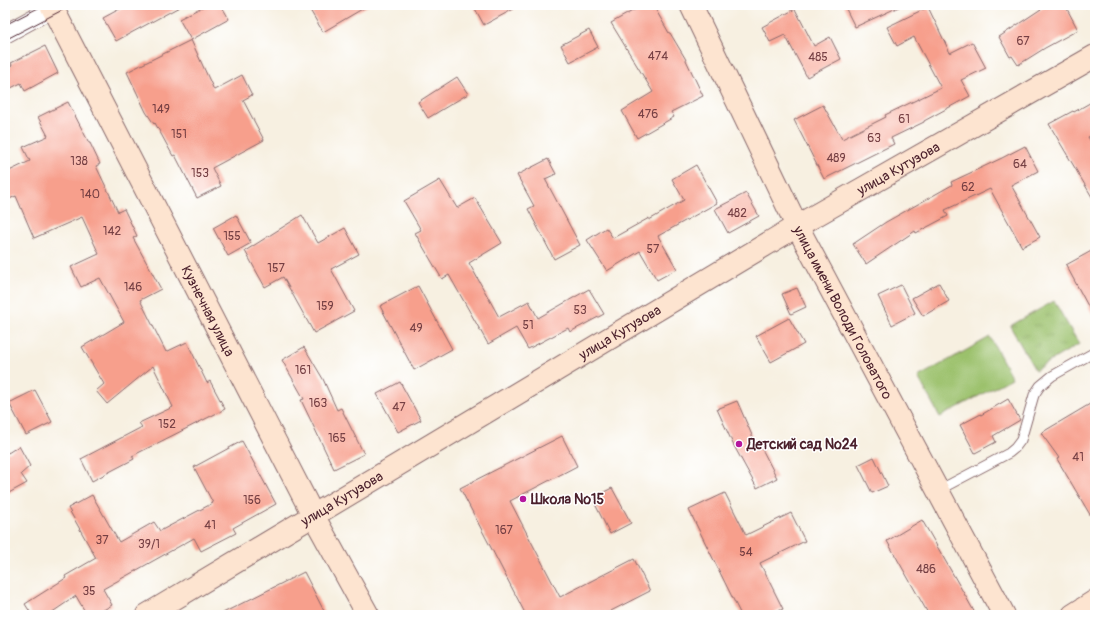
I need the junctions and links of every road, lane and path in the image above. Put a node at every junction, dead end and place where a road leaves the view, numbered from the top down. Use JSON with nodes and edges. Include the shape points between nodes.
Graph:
{"nodes":[{"id":1,"x":691,"y":5,"type":"edge"},
{"id":2,"x":54,"y":6,"type":"edge"},
{"id":3,"x":5,"y":34,"type":"edge"},
{"id":4,"x":1095,"y":56,"type":"edge"},
{"id":5,"x":797,"y":226,"type":"junction"},
{"id":6,"x":1095,"y":352,"type":"edge"},
{"id":7,"x":938,"y":491,"type":"junction"},
{"id":8,"x":313,"y":515,"type":"junction"},
{"id":9,"x":1095,"y":601,"type":"edge"},
{"id":10,"x":147,"y":615,"type":"edge"},
{"id":11,"x":368,"y":615,"type":"edge"},
{"id":12,"x":1004,"y":615,"type":"edge"},
{"id":13,"x":1073,"y":615,"type":"edge"}],
"edges":[{"from":1,"to":5,"type":"street","name":"улица имени Володи Головатого"},
{"from":2,"to":3,"type":"street"},
{"from":2,"to":8,"type":"street","name":"Кузнечная улица"},
{"from":4,"to":5,"type":"street","name":"улица Кутузова"},
{"from":5,"to":7,"type":"street","name":"улица имени Володи Головатого"},
{"from":5,"to":8,"type":"street","name":"улица Кутузова"},
{"from":6,"to":7,"type":"lane","via":[[1052,376],[1040,386],[1034,395],[1020,440],[1015,448]]},
{"from":7,"to":12,"type":"street","name":"улица имени Володи Головатого"},
{"from":8,"to":10,"type":"street","name":"улица Кутузова"},
{"from":8,"to":11,"type":"street","name":"Кузнечная улица"},
{"from":9,"to":13,"type":"street"}]}
